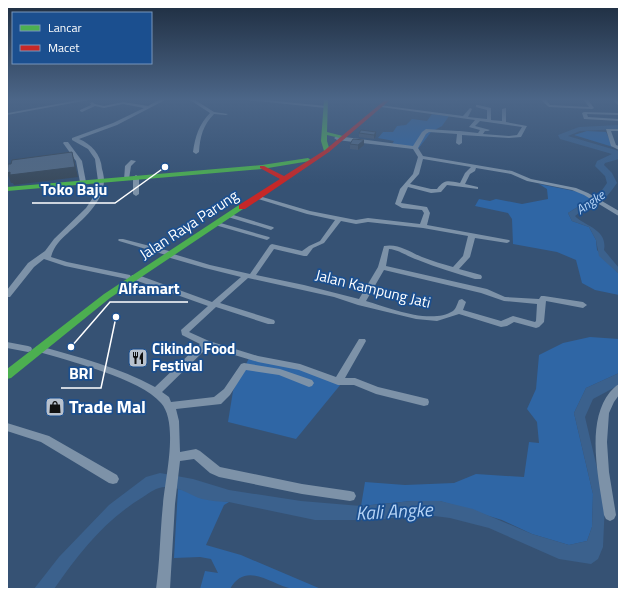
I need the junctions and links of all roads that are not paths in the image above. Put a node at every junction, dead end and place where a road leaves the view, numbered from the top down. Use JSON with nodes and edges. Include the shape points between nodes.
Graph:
{"nodes":[{"id":1,"x":105,"y":128,"type":"edge"},
{"id":2,"x":201,"y":128,"type":"edge"},
{"id":3,"x":324,"y":128,"type":"edge"},
{"id":4,"x":353,"y":128,"type":"edge"},
{"id":5,"x":476,"y":128,"type":"edge"},
{"id":6,"x":524,"y":128,"type":"edge"},
{"id":7,"x":483,"y":129,"type":"junction"},
{"id":8,"x":619,"y":130,"type":"edge"},
{"id":9,"x":460,"y":132,"type":"junction"},
{"id":10,"x":324,"y":133,"type":"junction"},
{"id":11,"x":511,"y":133,"type":"dead end"},
{"id":12,"x":480,"y":135,"type":"junction"},
{"id":13,"x":341,"y":138,"type":"junction"},
{"id":14,"x":66,"y":143,"type":"dead end"},
{"id":15,"x":459,"y":143,"type":"dead end"},
{"id":16,"x":415,"y":148,"type":"junction"},
{"id":17,"x":619,"y":148,"type":"edge"},
{"id":18,"x":326,"y":149,"type":"junction"},
{"id":19,"x":196,"y":152,"type":"dead end"},
{"id":20,"x":421,"y":157,"type":"junction"},
{"id":21,"x":308,"y":160,"type":"junction"},
{"id":22,"x":134,"y":161,"type":"dead end"},
{"id":23,"x":262,"y":167,"type":"junction"},
{"id":24,"x":513,"y":167,"type":"dead end"},
{"id":25,"x":473,"y":169,"type":"junction"},
{"id":26,"x":505,"y":172,"type":"junction"},
{"id":27,"x":136,"y":177,"type":"junction"},
{"id":28,"x":283,"y":178,"type":"junction"},
{"id":29,"x":126,"y":179,"type":"junction"},
{"id":30,"x":101,"y":180,"type":"junction"},
{"id":31,"x":83,"y":182,"type":"junction"},
{"id":32,"x":406,"y":185,"type":"junction"},
{"id":33,"x":462,"y":185,"type":"junction"},
{"id":34,"x":476,"y":188,"type":"dead end"},
{"id":35,"x":7,"y":189,"type":"edge"},
{"id":36,"x":136,"y":194,"type":"dead end"},
{"id":37,"x":257,"y":197,"type":"junction"},
{"id":38,"x":619,"y":214,"type":"edge"},
{"id":39,"x":230,"y":216,"type":"junction"},
{"id":40,"x":340,"y":219,"type":"junction"},
{"id":41,"x":217,"y":224,"type":"junction"},
{"id":42,"x":423,"y":226,"type":"junction"},
{"id":43,"x":272,"y":228,"type":"dead end"},
{"id":44,"x":472,"y":235,"type":"junction"},
{"id":45,"x":267,"y":238,"type":"dead end"},
{"id":46,"x":121,"y":240,"type":"dead end"},
{"id":47,"x":507,"y":240,"type":"dead end"},
{"id":48,"x":47,"y":253,"type":"junction"},
{"id":49,"x":168,"y":254,"type":"junction"},
{"id":50,"x":382,"y":267,"type":"junction"},
{"id":51,"x":454,"y":270,"type":"junction"},
{"id":52,"x":249,"y":275,"type":"junction"},
{"id":53,"x":131,"y":277,"type":"junction"},
{"id":54,"x":478,"y":277,"type":"dead end"},
{"id":55,"x":7,"y":295,"type":"edge"},
{"id":56,"x":462,"y":302,"type":"dead end"},
{"id":57,"x":541,"y":302,"type":"junction"},
{"id":58,"x":361,"y":303,"type":"junction"},
{"id":59,"x":215,"y":304,"type":"junction"},
{"id":60,"x":583,"y":305,"type":"dead end"},
{"id":61,"x":458,"y":311,"type":"junction"},
{"id":62,"x":271,"y":322,"type":"dead end"},
{"id":63,"x":362,"y":341,"type":"dead end"},
{"id":64,"x":206,"y":343,"type":"junction"},
{"id":65,"x":7,"y":345,"type":"edge"},
{"id":66,"x":33,"y":349,"type":"junction"},
{"id":67,"x":7,"y":366,"type":"edge"},
{"id":68,"x":7,"y":375,"type":"edge"},
{"id":69,"x":338,"y":381,"type":"junction"},
{"id":70,"x":309,"y":384,"type":"dead end"},
{"id":71,"x":619,"y":388,"type":"edge"},
{"id":72,"x":155,"y":392,"type":"junction"},
{"id":73,"x":424,"y":402,"type":"dead end"},
{"id":74,"x":169,"y":406,"type":"junction"},
{"id":75,"x":7,"y":427,"type":"edge"},
{"id":76,"x":175,"y":457,"type":"junction"},
{"id":77,"x":113,"y":479,"type":"dead end"},
{"id":78,"x":350,"y":496,"type":"dead end"},
{"id":79,"x":610,"y":515,"type":"dead end"},
{"id":80,"x":163,"y":589,"type":"edge"}],
"edges":[{"from":1,"to":30,"type":"street","via":[[74,140],[87,144],[95,154]]},
{"from":2,"to":19,"type":"street"},
{"from":3,"to":10,"type":"main road"},
{"from":4,"to":13,"type":"main road","name":"Jalan Raya Parung"},
{"from":5,"to":7,"type":"street"},
{"from":6,"to":12,"type":"street","via":[[517,137]]},
{"from":7,"to":11,"type":"street"},
{"from":7,"to":12,"type":"street"},
{"from":8,"to":17,"type":"street","via":[[608,130],[614,146]]},
{"from":9,"to":12,"type":"street"},
{"from":9,"to":15,"type":"street"},
{"from":9,"to":16,"type":"street","via":[[428,130]]},
{"from":10,"to":13,"type":"main road"},
{"from":10,"to":18,"type":"main road"},
{"from":13,"to":16,"type":"street"},
{"from":13,"to":18,"type":"main road","name":"Jalan Raya Parung"},
{"from":14,"to":31,"type":"street","via":[[79,160]]},
{"from":16,"to":20,"type":"street"},
{"from":18,"to":21,"type":"main road","name":"Jalan Raya Parung"},
{"from":18,"to":28,"type":"main road","name":"Jalan Raya Parung"},
{"from":20,"to":25,"type":"street"},
{"from":20,"to":32,"type":"street","via":[[416,174]]},
{"from":21,"to":23,"type":"main road"},
{"from":21,"to":28,"type":"main road","name":"Jalan Raya Parung"},
{"from":22,"to":29,"type":"street","via":[[128,166]]},
{"from":23,"to":27,"type":"main road"},
{"from":23,"to":28,"type":"main road"},
{"from":24,"to":26,"type":"street"},
{"from":25,"to":26,"type":"street","via":[[480,173],[484,168]]},
{"from":25,"to":33,"type":"street"},
{"from":26,"to":38,"type":"street","via":[[529,180],[574,189]]},
{"from":27,"to":29,"type":"main road"},
{"from":27,"to":36,"type":"street"},
{"from":28,"to":37,"type":"main road","name":"Jalan Raya Parung"},
{"from":28,"to":49,"type":"main road","name":"Jalan Raya Parung"},
{"from":29,"to":30,"type":"main road"},
{"from":30,"to":31,"type":"main road"},
{"from":30,"to":48,"type":"street","via":[[90,209]]},
{"from":31,"to":35,"type":"main road"},
{"from":32,"to":33,"type":"street","via":[[433,191],[439,191],[447,183]]},
{"from":32,"to":42,"type":"street","via":[[399,196],[398,205],[425,208],[427,213]]},
{"from":33,"to":34,"type":"street"},
{"from":37,"to":39,"type":"main road","name":"Jalan Raya Parung"},
{"from":37,"to":40,"type":"street","via":[[309,213]]},
{"from":39,"to":41,"type":"main road","name":"Jalan Raya Parung"},
{"from":39,"to":43,"type":"street"},
{"from":40,"to":42,"type":"street"},
{"from":40,"to":52,"type":"street","via":[[322,242],[304,254],[272,246]]},
{"from":41,"to":45,"type":"street"},
{"from":41,"to":49,"type":"main road","name":"Jalan Raya Parung"},
{"from":42,"to":44,"type":"street"},
{"from":44,"to":47,"type":"street"},
{"from":44,"to":51,"type":"street","via":[[466,258]]},
{"from":46,"to":49,"type":"street","name":"Jalan Kampung Jati"},
{"from":48,"to":53,"type":"street","via":[[47,258],[51,261]]},
{"from":48,"to":55,"type":"street","via":[[31,265]]},
{"from":49,"to":52,"type":"street","name":"Jalan Kampung Jati","via":[[200,265]]},
{"from":49,"to":53,"type":"main road","name":"Jalan Raya Parung"},
{"from":50,"to":51,"type":"street","via":[[388,247],[407,251]]},
{"from":50,"to":57,"type":"street","via":[[484,291],[504,299]]},
{"from":50,"to":58,"type":"street"},
{"from":51,"to":54,"type":"street"},
{"from":52,"to":58,"type":"street","name":"Jalan Kampung Jati"},
{"from":52,"to":59,"type":"street"},
{"from":53,"to":59,"type":"street"},
{"from":53,"to":66,"type":"main road","name":"Jalan Raya Parung"},
{"from":56,"to":61,"type":"street"},
{"from":57,"to":60,"type":"street","via":[[544,298]]},
{"from":57,"to":61,"type":"street","via":[[540,322],[536,325],[513,319],[501,324]]},
{"from":58,"to":61,"type":"street","name":"Jalan Kampung Jati","via":[[431,319],[452,315]]},
{"from":59,"to":62,"type":"street"},
{"from":59,"to":64,"type":"street","via":[[184,332]]},
{"from":63,"to":69,"type":"street"},
{"from":64,"to":69,"type":"street","via":[[300,367]]},
{"from":64,"to":72,"type":"street"},
{"from":65,"to":66,"type":"street"},
{"from":66,"to":67,"type":"main road","name":"Jalan Raya Parung"},
{"from":66,"to":68,"type":"main road","name":"Jalan Raya Parung"},
{"from":66,"to":72,"type":"street","via":[[108,370]]},
{"from":69,"to":73,"type":"street","via":[[355,382]]},
{"from":70,"to":74,"type":"street","via":[[280,372],[244,366],[227,392],[217,400]]},
{"from":71,"to":79,"type":"street","via":[[609,400],[603,420],[602,437]]},
{"from":72,"to":74,"type":"street"},
{"from":74,"to":76,"type":"street","via":[[174,430]]},
{"from":75,"to":77,"type":"street","via":[[45,439]]},
{"from":76,"to":78,"type":"street","via":[[196,454],[219,472]]},
{"from":76,"to":80,"type":"street"}]}
